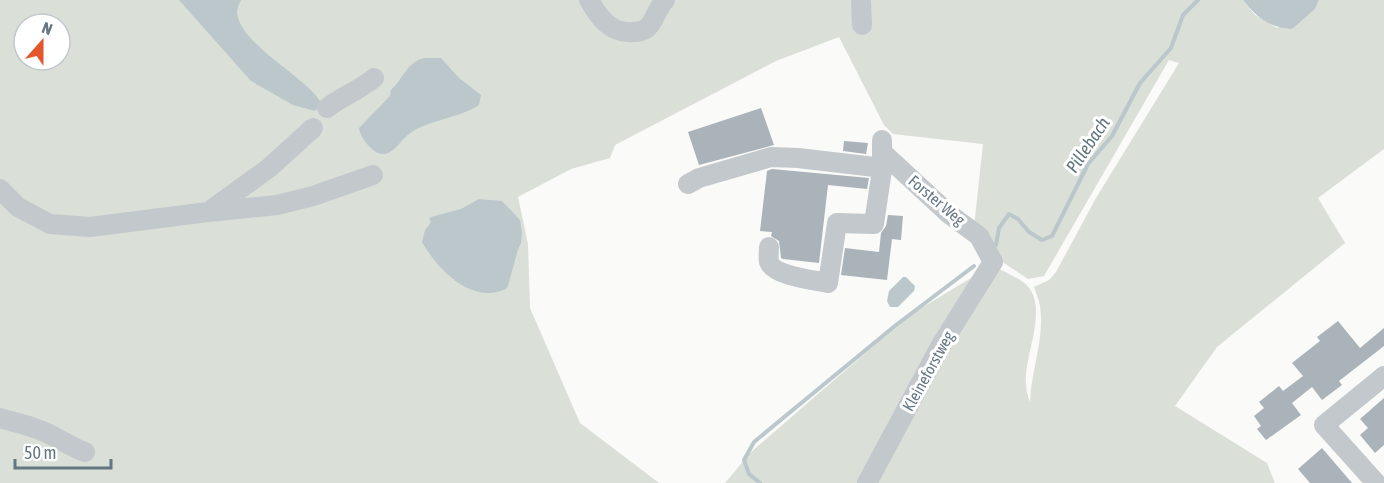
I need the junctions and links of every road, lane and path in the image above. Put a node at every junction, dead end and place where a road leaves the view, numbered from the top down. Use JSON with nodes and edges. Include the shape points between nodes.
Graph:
{"nodes":[{"id":1,"x":589,"y":0,"type":"edge"},
{"id":2,"x":665,"y":0,"type":"edge"},
{"id":3,"x":861,"y":0,"type":"edge"},
{"id":4,"x":862,"y":25,"type":"dead end"},
{"id":5,"x":374,"y":78,"type":"dead end"},
{"id":6,"x":327,"y":108,"type":"dead end"},
{"id":7,"x":313,"y":128,"type":"dead end"},
{"id":8,"x":882,"y":154,"type":"junction"},
{"id":9,"x":373,"y":175,"type":"dead end"},
{"id":10,"x":688,"y":184,"type":"dead end"},
{"id":11,"x":0,"y":189,"type":"edge"},
{"id":12,"x":208,"y":212,"type":"junction"},
{"id":13,"x":769,"y":247,"type":"dead end"},
{"id":14,"x":993,"y":262,"type":"joint"},
{"id":15,"x":1384,"y":376,"type":"edge"},
{"id":16,"x":0,"y":418,"type":"edge"},
{"id":17,"x":85,"y":452,"type":"dead end"},
{"id":18,"x":867,"y":483,"type":"edge"},
{"id":19,"x":1376,"y":483,"type":"edge"}],
"edges":[{"from":1,"to":2,"type":"street","via":[[605,23],[625,33],[648,28]]},
{"from":3,"to":4,"type":"street"},
{"from":5,"to":6,"type":"street"},
{"from":7,"to":12,"type":"street","via":[[269,168]]},
{"from":8,"to":10,"type":"street","via":[[875,167],[771,157]]},
{"from":8,"to":13,"type":"street","via":[[874,224],[837,223],[828,284],[775,269],[769,262]]},
{"from":8,"to":14,"type":"street","name":"Forster Weg","via":[[979,236]]},
{"from":9,"to":12,"type":"street","via":[[277,205]]},
{"from":11,"to":12,"type":"street","via":[[18,207],[50,224],[90,227]]},
{"from":14,"to":18,"type":"street","name":"Kleineforstweg","via":[[941,345]]},
{"from":15,"to":19,"type":"street","via":[[1324,424]]},
{"from":16,"to":17,"type":"street","via":[[37,429]]}]}
